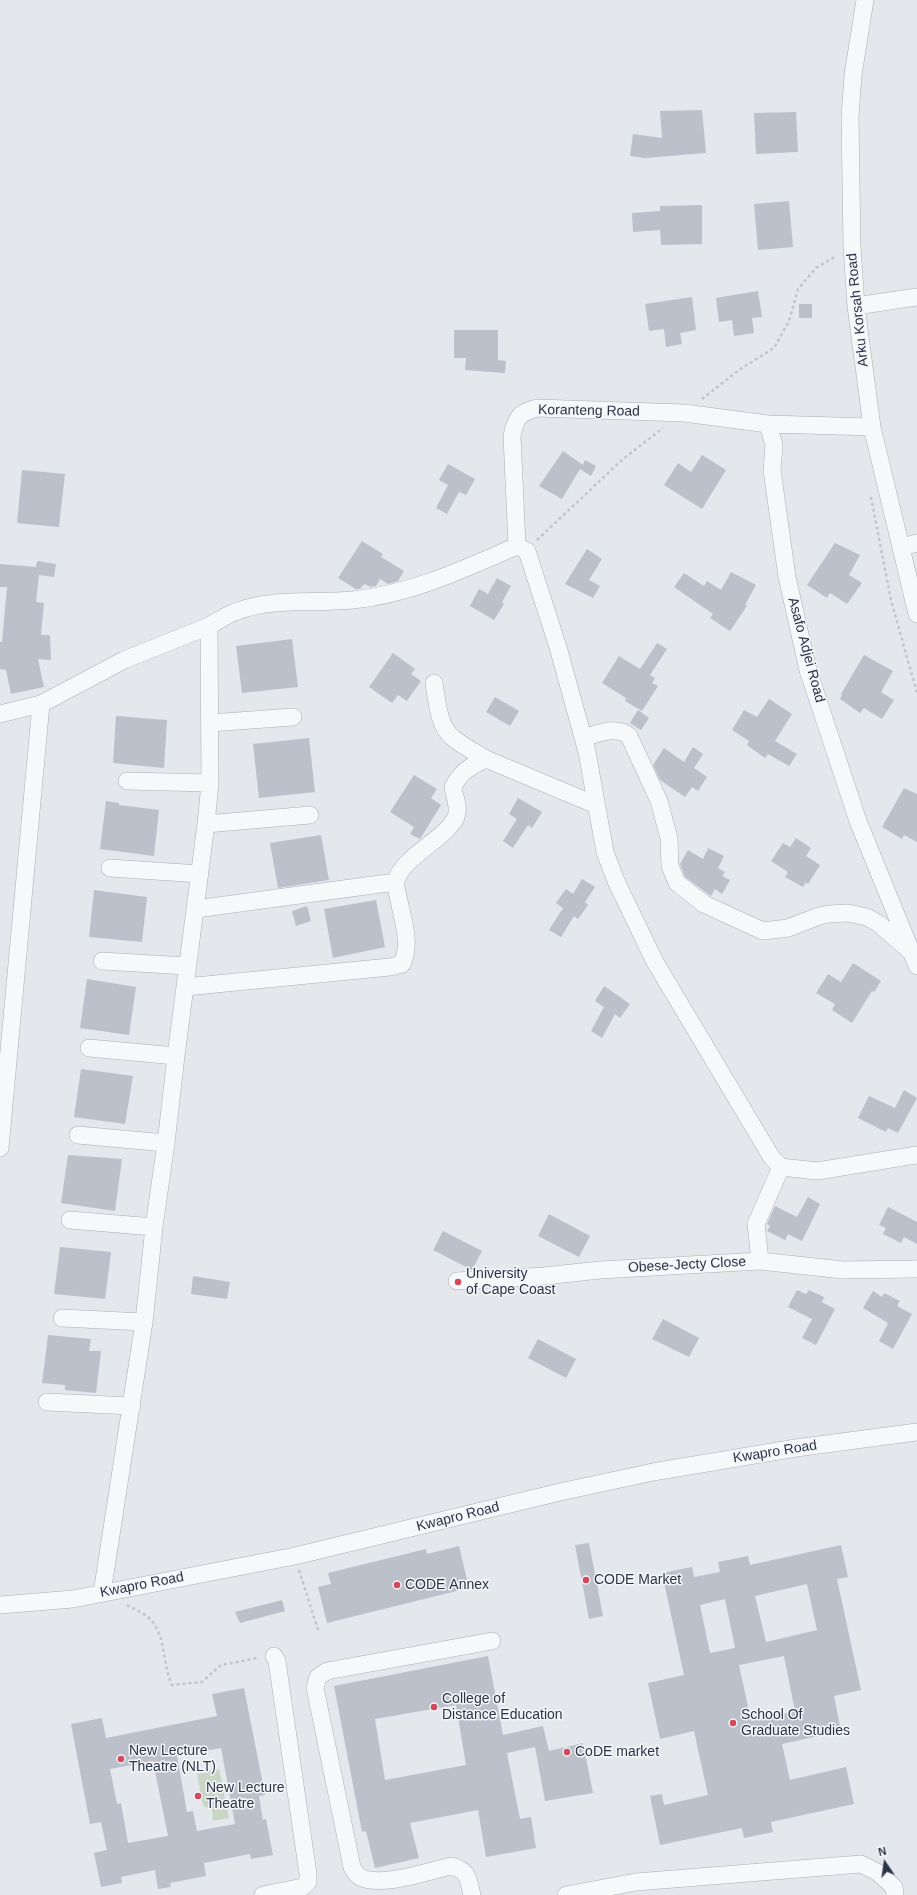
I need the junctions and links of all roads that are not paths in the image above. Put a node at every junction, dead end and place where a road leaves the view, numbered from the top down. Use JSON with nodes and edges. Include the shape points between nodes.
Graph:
{"nodes":[{"id":1,"x":865,"y":0,"type":"edge"},
{"id":2,"x":917,"y":297,"type":"edge"},
{"id":3,"x":856,"y":306,"type":"junction"},
{"id":4,"x":768,"y":424,"type":"junction"},
{"id":5,"x":872,"y":427,"type":"junction"},
{"id":6,"x":909,"y":545,"type":"edge"},
{"id":7,"x":517,"y":546,"type":"junction"},
{"id":8,"x":917,"y":614,"type":"edge"},
{"id":9,"x":208,"y":626,"type":"junction"},
{"id":10,"x":434,"y":684,"type":"dead end"},
{"id":11,"x":41,"y":704,"type":"junction"},
{"id":12,"x":0,"y":714,"type":"edge"},
{"id":13,"x":293,"y":717,"type":"dead end"},
{"id":14,"x":210,"y":723,"type":"junction"},
{"id":15,"x":583,"y":738,"type":"junction"},
{"id":16,"x":486,"y":759,"type":"junction"},
{"id":17,"x":127,"y":781,"type":"dead end"},
{"id":18,"x":210,"y":783,"type":"junction"},
{"id":19,"x":596,"y":805,"type":"junction"},
{"id":20,"x":310,"y":815,"type":"dead end"},
{"id":21,"x":206,"y":824,"type":"junction"},
{"id":22,"x":110,"y":868,"type":"dead end"},
{"id":23,"x":200,"y":874,"type":"junction"},
{"id":24,"x":395,"y":882,"type":"junction"},
{"id":25,"x":196,"y":909,"type":"junction"},
{"id":26,"x":914,"y":958,"type":"edge"},
{"id":27,"x":102,"y":961,"type":"dead end"},
{"id":28,"x":187,"y":966,"type":"junction"},
{"id":29,"x":185,"y":987,"type":"junction"},
{"id":30,"x":89,"y":1048,"type":"dead end"},
{"id":31,"x":176,"y":1056,"type":"junction"},
{"id":32,"x":78,"y":1135,"type":"dead end"},
{"id":33,"x":166,"y":1143,"type":"junction"},
{"id":34,"x":0,"y":1148,"type":"edge"},
{"id":35,"x":917,"y":1155,"type":"edge"},
{"id":36,"x":781,"y":1166,"type":"junction"},
{"id":37,"x":70,"y":1220,"type":"dead end"},
{"id":38,"x":154,"y":1227,"type":"junction"},
{"id":39,"x":760,"y":1261,"type":"junction"},
{"id":40,"x":917,"y":1269,"type":"edge"},
{"id":41,"x":457,"y":1281,"type":"dead end"},
{"id":42,"x":62,"y":1318,"type":"dead end"},
{"id":43,"x":144,"y":1322,"type":"junction"},
{"id":44,"x":47,"y":1402,"type":"dead end"},
{"id":45,"x":132,"y":1406,"type":"junction"},
{"id":46,"x":917,"y":1432,"type":"edge"},
{"id":47,"x":102,"y":1593,"type":"junction"},
{"id":48,"x":0,"y":1605,"type":"edge"},
{"id":49,"x":492,"y":1641,"type":"dead end"},
{"id":50,"x":274,"y":1656,"type":"road end"},
{"id":51,"x":637,"y":1889,"type":"edge"},
{"id":52,"x":263,"y":1895,"type":"edge"},
{"id":53,"x":472,"y":1895,"type":"edge"},
{"id":54,"x":566,"y":1895,"type":"edge"},
{"id":55,"x":895,"y":1895,"type":"edge"}],
"edges":[{"from":1,"to":3,"type":"street","name":"Arku Korsah Road","via":[[853,75],[850,117],[852,247]]},
{"from":2,"to":3,"type":"street"},
{"from":3,"to":5,"type":"street","name":"Arku Korsah Road"},
{"from":4,"to":5,"type":"street"},
{"from":4,"to":7,"type":"street","name":"Koranteng Road","via":[[684,413],[538,408],[525,412],[515,421],[512,436]]},
{"from":4,"to":26,"type":"street","name":"Asafo Adjei Road","via":[[774,445],[772,470],[787,577],[808,670],[858,821]]},
{"from":5,"to":6,"type":"street","name":"Arku Korsah Road"},
{"from":6,"to":8,"type":"street","name":"Arku Korsah Road"},
{"from":7,"to":9,"type":"street","via":[[415,588],[353,600],[266,603],[235,612]]},
{"from":7,"to":15,"type":"street","via":[[527,551],[558,647]]},
{"from":9,"to":11,"type":"street","via":[[124,660]]},
{"from":9,"to":14,"type":"street"},
{"from":10,"to":16,"type":"street","via":[[446,730],[452,737]]},
{"from":11,"to":12,"type":"street"},
{"from":11,"to":34,"type":"street"},
{"from":13,"to":14,"type":"street"},
{"from":14,"to":18,"type":"street"},
{"from":15,"to":19,"type":"street"},
{"from":15,"to":26,"type":"street","via":[[617,730],[629,736],[659,801],[669,838],[673,877],[704,904],[763,931],[788,928],[829,914],[848,913],[867,917],[879,924]]},
{"from":16,"to":19,"type":"street"},
{"from":16,"to":24,"type":"street","via":[[463,770],[457,778],[453,787],[457,806],[456,816],[448,827],[401,870]]},
{"from":17,"to":18,"type":"street"},
{"from":18,"to":21,"type":"street"},
{"from":19,"to":36,"type":"street","via":[[610,867],[655,962],[772,1158]]},
{"from":20,"to":21,"type":"street"},
{"from":21,"to":23,"type":"street"},
{"from":22,"to":23,"type":"street"},
{"from":23,"to":25,"type":"street"},
{"from":24,"to":25,"type":"street"},
{"from":24,"to":29,"type":"street","via":[[406,943],[406,955],[402,964]]},
{"from":25,"to":28,"type":"street"},
{"from":27,"to":28,"type":"street"},
{"from":28,"to":29,"type":"street"},
{"from":29,"to":31,"type":"street"},
{"from":30,"to":31,"type":"street"},
{"from":31,"to":33,"type":"street"},
{"from":32,"to":33,"type":"street"},
{"from":33,"to":38,"type":"street"},
{"from":35,"to":36,"type":"street","via":[[817,1171]]},
{"from":36,"to":39,"type":"street","via":[[756,1224]]},
{"from":37,"to":38,"type":"street"},
{"from":38,"to":43,"type":"street"},
{"from":39,"to":40,"type":"street","name":"Obese-Jecty Close","via":[[843,1270]]},
{"from":39,"to":41,"type":"street","name":"Obese-Jecty Close"},
{"from":42,"to":43,"type":"street"},
{"from":43,"to":45,"type":"street"},
{"from":44,"to":45,"type":"street"},
{"from":45,"to":47,"type":"street"},
{"from":46,"to":47,"type":"street","name":"Kwapro Road","via":[[796,1448],[653,1472],[295,1556]]},
{"from":47,"to":48,"type":"street","name":"Kwapro Road","via":[[73,1599]]},
{"from":49,"to":53,"type":"street","via":[[327,1671],[318,1677],[315,1688],[352,1867],[358,1876],[369,1880],[388,1880],[451,1866],[460,1868],[467,1875]]},
{"from":50,"to":52,"type":"street","via":[[277,1661],[308,1882],[303,1887]]},
{"from":51,"to":54,"type":"street"},
{"from":51,"to":55,"type":"street","via":[[861,1864],[877,1872],[894,1887]]}]}
